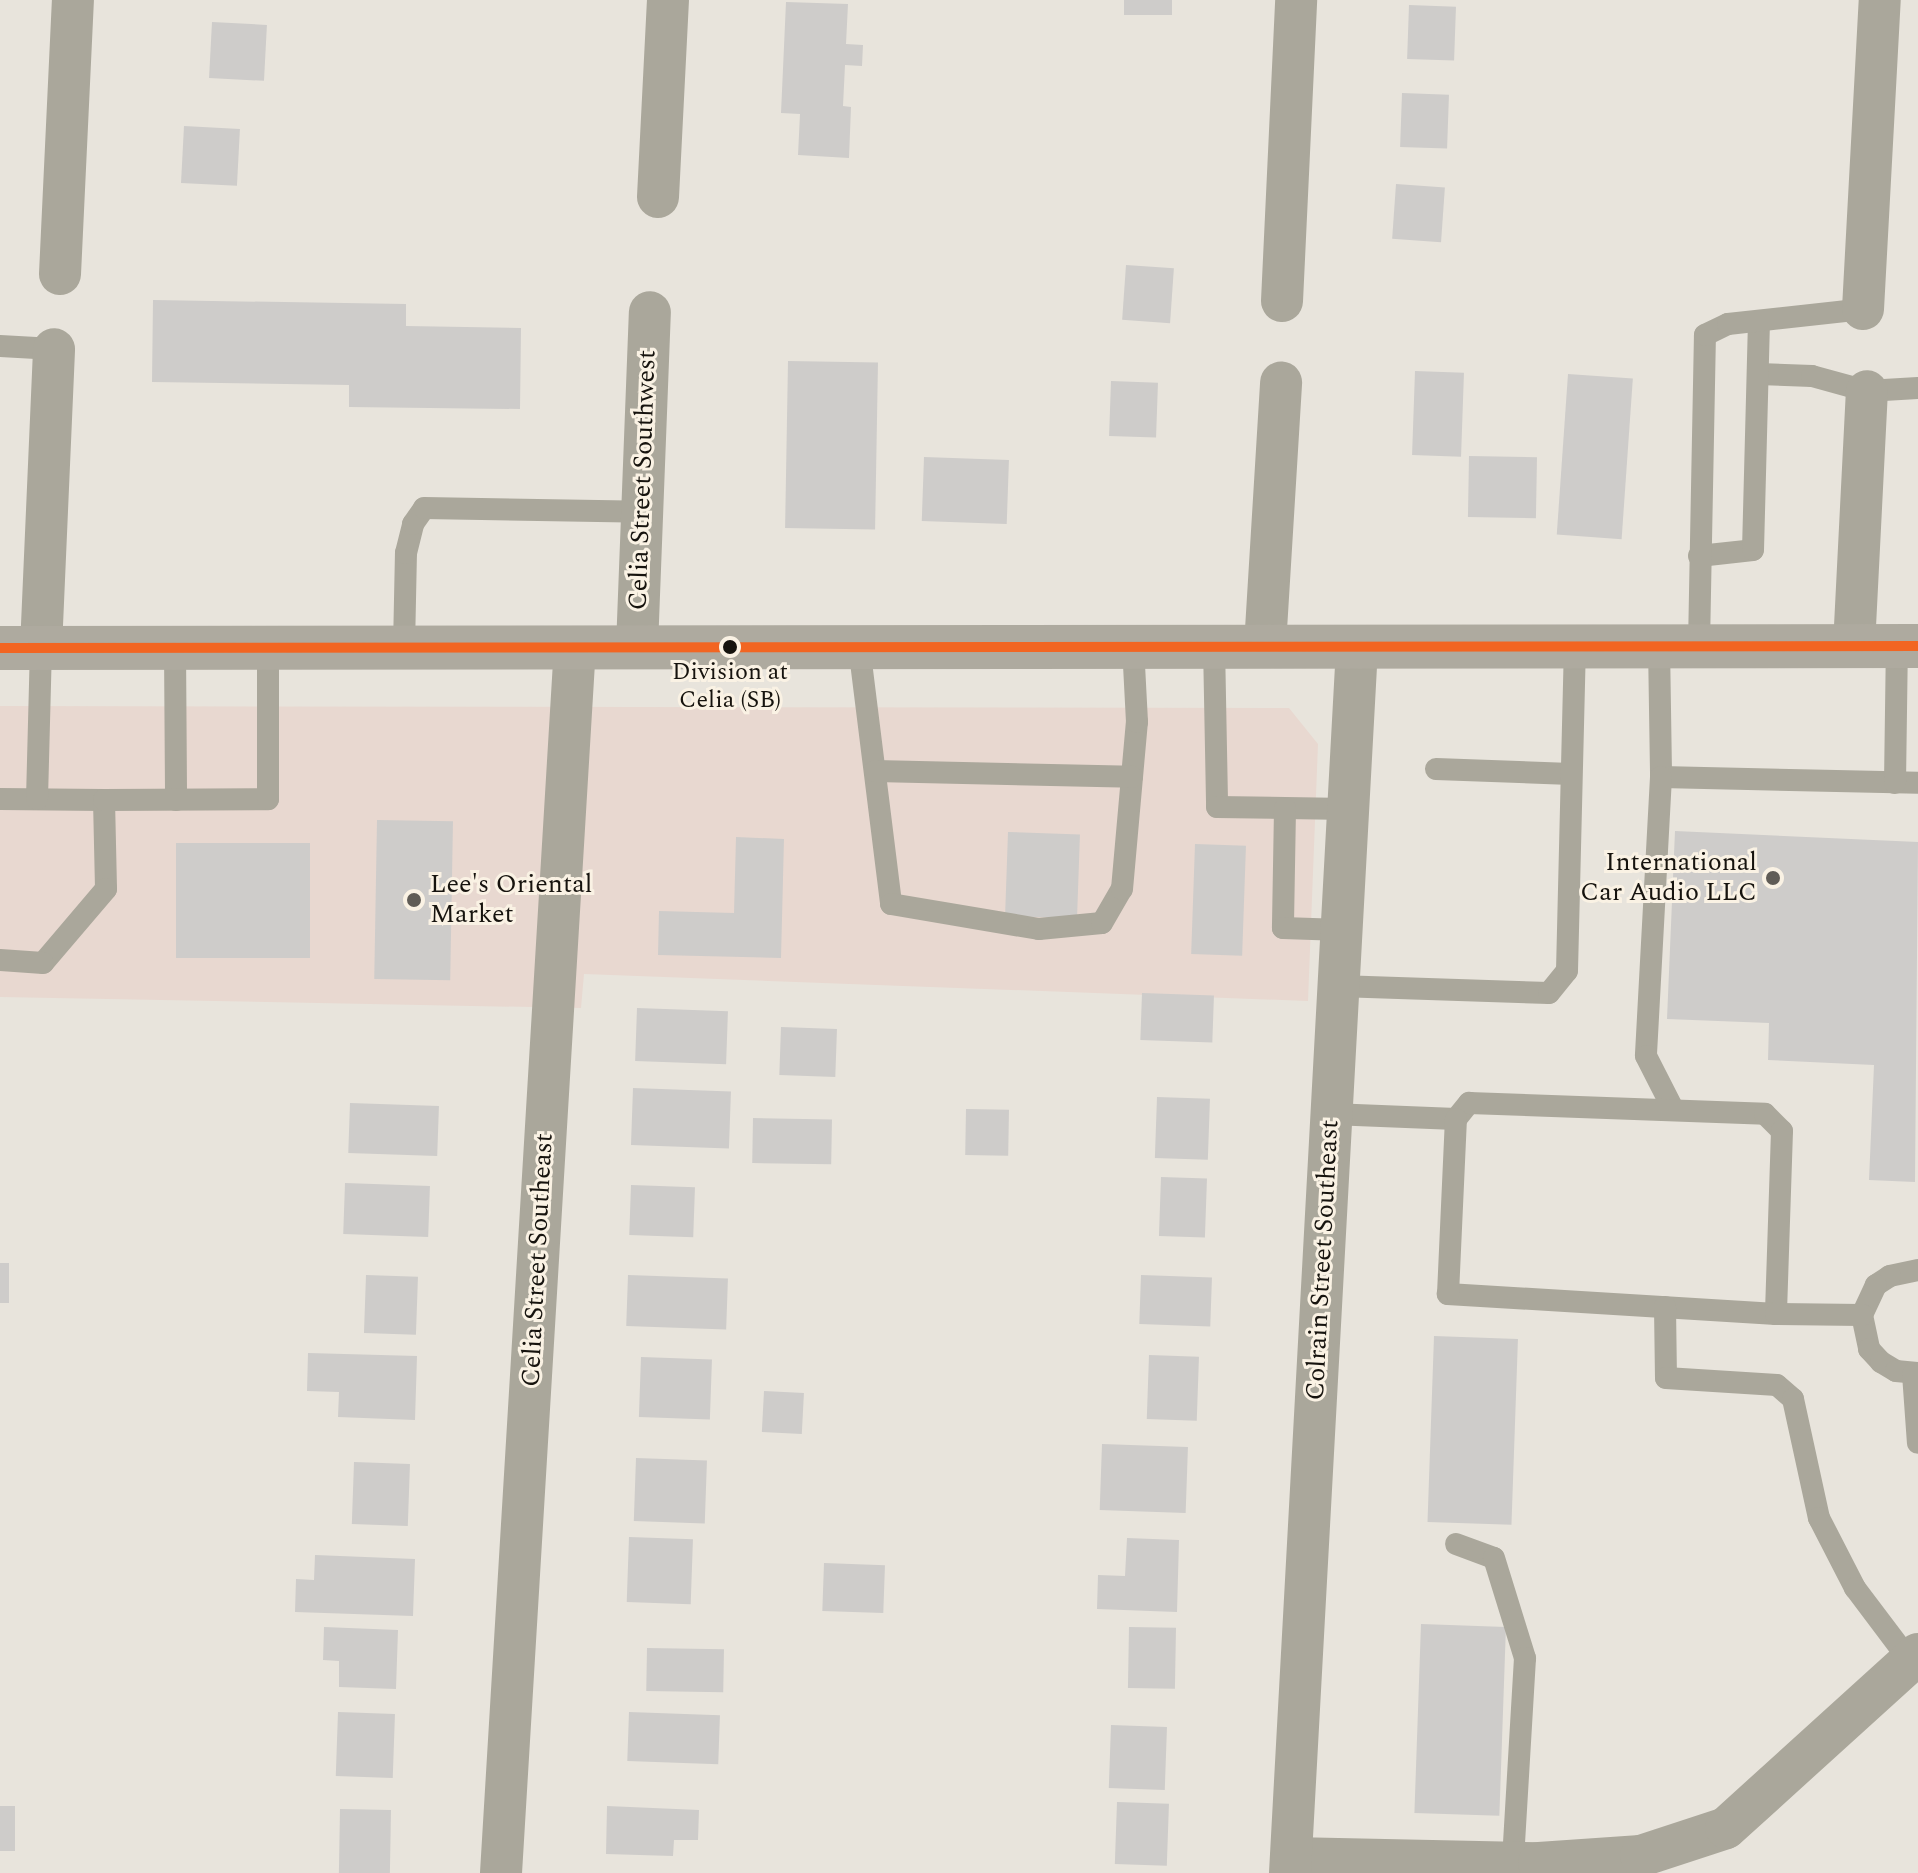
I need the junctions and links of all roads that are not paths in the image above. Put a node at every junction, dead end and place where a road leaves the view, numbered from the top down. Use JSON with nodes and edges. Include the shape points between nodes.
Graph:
{"nodes":[{"id":1,"x":73,"y":0,"type":"edge"},
{"id":2,"x":668,"y":0,"type":"edge"},
{"id":3,"x":1296,"y":0,"type":"edge"},
{"id":4,"x":1880,"y":0,"type":"edge"},
{"id":5,"x":658,"y":197,"type":"dead end"},
{"id":6,"x":60,"y":274,"type":"dead end"},
{"id":7,"x":1282,"y":301,"type":"dead end"},
{"id":8,"x":1863,"y":309,"type":"joint"},
{"id":9,"x":650,"y":312,"type":"dead end"},
{"id":10,"x":1759,"y":321,"type":"junction"},
{"id":11,"x":0,"y":346,"type":"edge"},
{"id":12,"x":54,"y":349,"type":"joint"},
{"id":13,"x":1758,"y":374,"type":"junction"},
{"id":14,"x":1281,"y":382,"type":"dead end"},
{"id":15,"x":1918,"y":388,"type":"edge"},
{"id":16,"x":1867,"y":391,"type":"junction"},
{"id":17,"x":643,"y":512,"type":"junction"},
{"id":18,"x":1699,"y":556,"type":"junction"},
{"id":19,"x":1133,"y":645,"type":"junction"},
{"id":20,"x":1214,"y":645,"type":"junction"},
{"id":21,"x":1679,"y":645,"type":"junction"},
{"id":22,"x":859,"y":646,"type":"junction"},
{"id":23,"x":1265,"y":646,"type":"junction"},
{"id":24,"x":1575,"y":646,"type":"junction"},
{"id":25,"x":1854,"y":646,"type":"junction"},
{"id":26,"x":1908,"y":646,"type":"edge"},
{"id":27,"x":404,"y":647,"type":"junction"},
{"id":28,"x":575,"y":647,"type":"junction"},
{"id":29,"x":637,"y":647,"type":"junction"},
{"id":30,"x":1357,"y":647,"type":"junction"},
{"id":31,"x":20,"y":648,"type":"edge"},
{"id":32,"x":175,"y":648,"type":"junction"},
{"id":33,"x":268,"y":649,"type":"junction"},
{"id":34,"x":1436,"y":769,"type":"dead end"},
{"id":35,"x":875,"y":771,"type":"junction"},
{"id":36,"x":1571,"y":774,"type":"junction"},
{"id":37,"x":1132,"y":777,"type":"junction"},
{"id":38,"x":1661,"y":777,"type":"junction"},
{"id":39,"x":1907,"y":783,"type":"edge"},
{"id":40,"x":0,"y":799,"type":"edge"},
{"id":41,"x":37,"y":799,"type":"junction"},
{"id":42,"x":104,"y":800,"type":"junction"},
{"id":43,"x":176,"y":800,"type":"junction"},
{"id":44,"x":1285,"y":809,"type":"junction"},
{"id":45,"x":1348,"y":809,"type":"junction"},
{"id":46,"x":1342,"y":930,"type":"junction"},
{"id":47,"x":0,"y":960,"type":"edge"},
{"id":48,"x":1338,"y":986,"type":"junction"},
{"id":49,"x":1672,"y":1107,"type":"junction"},
{"id":50,"x":1331,"y":1114,"type":"junction"},
{"id":51,"x":1456,"y":1119,"type":"junction"},
{"id":52,"x":1918,"y":1270,"type":"edge"},
{"id":53,"x":1665,"y":1307,"type":"junction"},
{"id":54,"x":1776,"y":1314,"type":"junction"},
{"id":55,"x":1862,"y":1315,"type":"junction"},
{"id":56,"x":1916,"y":1374,"type":"edge"},
{"id":57,"x":1918,"y":1443,"type":"edge"},
{"id":58,"x":1456,"y":1544,"type":"dead end"},
{"id":59,"x":1914,"y":1658,"type":"edge"},
{"id":60,"x":1513,"y":1862,"type":"junction"},
{"id":61,"x":1291,"y":1865,"type":"edge"},
{"id":62,"x":501,"y":1873,"type":"edge"}],
"edges":[{"from":1,"to":6,"type":"street"},
{"from":2,"to":5,"type":"street"},
{"from":3,"to":7,"type":"street"},
{"from":4,"to":8,"type":"street"},
{"from":8,"to":10,"type":"lane"},
{"from":9,"to":17,"type":"street","name":"Celia Street Southwest"},
{"from":10,"to":13,"type":"lane"},
{"from":10,"to":18,"type":"lane","via":[[1728,324],[1705,335],[1702,344]]},
{"from":11,"to":12,"type":"lane"},
{"from":12,"to":31,"type":"street"},
{"from":13,"to":16,"type":"lane","via":[[1812,376]]},
{"from":13,"to":18,"type":"lane","via":[[1753,550]]},
{"from":14,"to":23,"type":"street"},
{"from":15,"to":16,"type":"lane"},
{"from":16,"to":25,"type":"street"},
{"from":17,"to":27,"type":"lane","via":[[424,508],[413,524],[406,553]]},
{"from":17,"to":29,"type":"street","name":"Celia Street Southwest"},
{"from":18,"to":21,"type":"lane"},
{"from":19,"to":20,"type":"main road"},
{"from":19,"to":22,"type":"main road"},
{"from":19,"to":37,"type":"lane","via":[[1137,722]]},
{"from":20,"to":23,"type":"main road"},
{"from":20,"to":44,"type":"lane","via":[[1217,807]]},
{"from":21,"to":24,"type":"main road"},
{"from":21,"to":25,"type":"main road"},
{"from":21,"to":38,"type":"lane"},
{"from":22,"to":29,"type":"main road"},
{"from":22,"to":35,"type":"lane"},
{"from":23,"to":30,"type":"main road"},
{"from":24,"to":30,"type":"main road"},
{"from":24,"to":36,"type":"lane"},
{"from":25,"to":26,"type":"main road"},
{"from":26,"to":39,"type":"lane"},
{"from":27,"to":28,"type":"main road"},
{"from":27,"to":33,"type":"main road"},
{"from":28,"to":29,"type":"main road"},
{"from":28,"to":62,"type":"street","name":"Celia Street Southeast"},
{"from":30,"to":45,"type":"street","name":"Colrain Street Southeast"},
{"from":31,"to":32,"type":"main road"},
{"from":31,"to":41,"type":"lane"},
{"from":32,"to":33,"type":"main road"},
{"from":32,"to":43,"type":"lane"},
{"from":33,"to":43,"type":"lane","via":[[268,799]]},
{"from":34,"to":36,"type":"lane"},
{"from":35,"to":37,"type":"lane"},
{"from":35,"to":37,"type":"lane","via":[[891,904],[1039,929],[1102,923],[1122,889]]},
{"from":36,"to":48,"type":"lane","via":[[1567,971],[1549,993]]},
{"from":38,"to":39,"type":"lane"},
{"from":38,"to":49,"type":"lane","via":[[1646,1056]]},
{"from":40,"to":41,"type":"lane"},
{"from":41,"to":42,"type":"lane"},
{"from":42,"to":43,"type":"lane"},
{"from":42,"to":47,"type":"lane","via":[[106,889],[50,938],[43,963]]},
{"from":44,"to":45,"type":"lane"},
{"from":44,"to":46,"type":"lane","via":[[1283,928]]},
{"from":45,"to":46,"type":"street","name":"Colrain Street Southeast"},
{"from":46,"to":48,"type":"street","name":"Colrain Street Southeast"},
{"from":48,"to":50,"type":"street","name":"Colrain Street Southeast"},
{"from":49,"to":51,"type":"lane","via":[[1469,1103]]},
{"from":49,"to":54,"type":"lane","via":[[1765,1114],[1782,1131]]},
{"from":50,"to":51,"type":"lane"},
{"from":50,"to":61,"type":"street","name":"Colrain Street Southeast"},
{"from":51,"to":53,"type":"lane","via":[[1448,1294]]},
{"from":52,"to":55,"type":"lane","via":[[1876,1285]]},
{"from":53,"to":54,"type":"lane"},
{"from":53,"to":59,"type":"lane","via":[[1666,1378],[1777,1385],[1793,1399],[1819,1518],[1855,1588]]},
{"from":54,"to":55,"type":"lane"},
{"from":55,"to":56,"type":"lane","via":[[1869,1349],[1896,1371]]},
{"from":56,"to":57,"type":"lane"},
{"from":58,"to":60,"type":"lane","via":[[1494,1558],[1525,1658]]},
{"from":59,"to":60,"type":"street","via":[[1726,1828],[1641,1856]]},
{"from":60,"to":61,"type":"street"}]}
